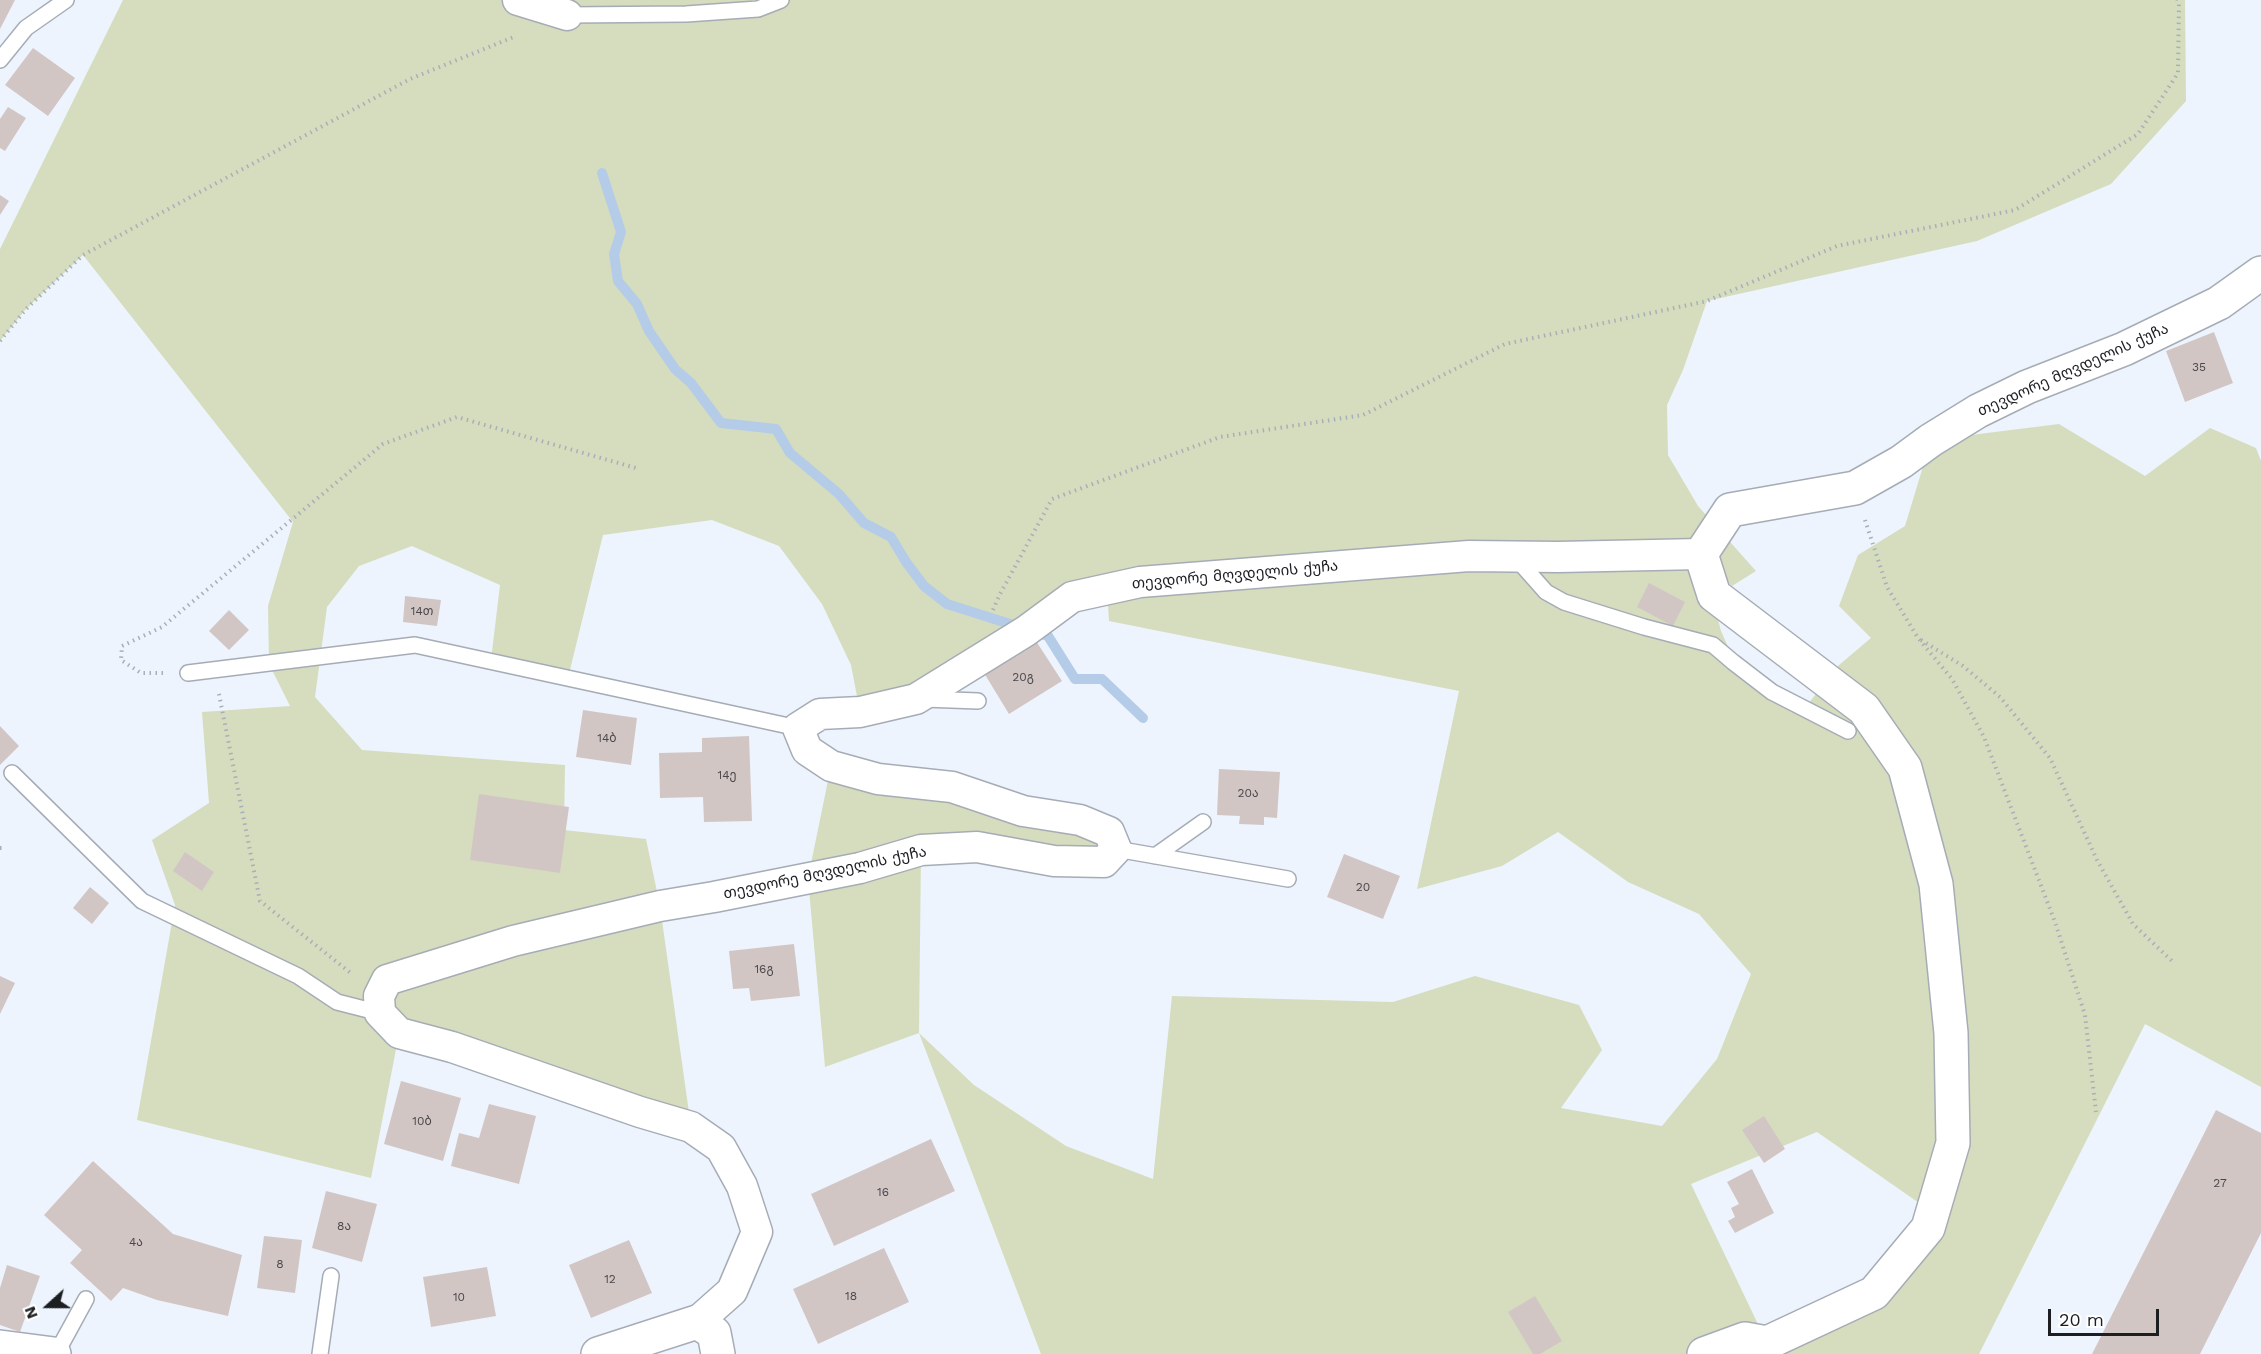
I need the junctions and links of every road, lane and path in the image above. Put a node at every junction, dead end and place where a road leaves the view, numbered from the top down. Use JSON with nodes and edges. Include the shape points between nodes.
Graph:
{"nodes":[{"id":1,"x":66,"y":0,"type":"edge"},
{"id":2,"x":518,"y":0,"type":"edge"},
{"id":3,"x":781,"y":0,"type":"edge"},
{"id":4,"x":2177,"y":0,"type":"edge"},
{"id":5,"x":567,"y":15,"type":"junction"},
{"id":6,"x":0,"y":60,"type":"edge"},
{"id":7,"x":2260,"y":275,"type":"edge"},
{"id":8,"x":0,"y":341,"type":"edge"},
{"id":9,"x":636,"y":468,"type":"dead end"},
{"id":10,"x":1855,"y":488,"type":"junction"},
{"id":11,"x":1701,"y":554,"type":"junction"},
{"id":12,"x":1515,"y":557,"type":"junction"},
{"id":13,"x":1000,"y":594,"type":"dead end"},
{"id":14,"x":1918,"y":638,"type":"junction"},
{"id":15,"x":215,"y":670,"type":"junction"},
{"id":16,"x":188,"y":673,"type":"joint"},
{"id":17,"x":916,"y":699,"type":"junction"},
{"id":18,"x":978,"y":701,"type":"dead end"},
{"id":19,"x":798,"y":728,"type":"junction"},
{"id":20,"x":1848,"y":731,"type":"dead end"},
{"id":21,"x":12,"y":773,"type":"dead end"},
{"id":22,"x":1203,"y":822,"type":"dead end"},
{"id":23,"x":1116,"y":849,"type":"junction"},
{"id":24,"x":1155,"y":856,"type":"junction"},
{"id":25,"x":1288,"y":879,"type":"dead end"},
{"id":26,"x":2172,"y":961,"type":"dead end"},
{"id":27,"x":379,"y":1004,"type":"junction"},
{"id":28,"x":2096,"y":1112,"type":"dead end"},
{"id":29,"x":331,"y":1276,"type":"dead end"},
{"id":30,"x":86,"y":1299,"type":"dead end"},
{"id":31,"x":698,"y":1322,"type":"junction"},
{"id":32,"x":0,"y":1347,"type":"edge"},
{"id":33,"x":1767,"y":1349,"type":"edge"},
{"id":34,"x":55,"y":1354,"type":"edge"},
{"id":35,"x":320,"y":1354,"type":"edge"},
{"id":36,"x":598,"y":1354,"type":"edge"},
{"id":37,"x":718,"y":1354,"type":"edge"},
{"id":38,"x":1704,"y":1354,"type":"edge"}],
"edges":[{"from":1,"to":6,"type":"lane","via":[[26,28]]},
{"from":2,"to":5,"type":"street"},
{"from":3,"to":5,"type":"lane","via":[[758,9]]},
{"from":4,"to":13,"type":"path","via":[[2178,73],[2138,134],[2015,210],[1837,246],[1707,301],[1505,344],[1363,415],[1221,437],[1064,495],[1052,500]]},
{"from":5,"to":8,"type":"path","via":[[410,79],[83,255],[26,309]]},
{"from":7,"to":10,"type":"street","name":"თევდორე მღვდელის ქუჩა","via":[[2219,303],[2124,349],[1978,411]]},
{"from":9,"to":16,"type":"path","via":[[457,417],[383,444],[162,627],[122,646],[121,660],[141,673]]},
{"from":10,"to":11,"type":"street","name":"თევდორე მღვდელის ქუჩა","via":[[1730,510]]},
{"from":10,"to":14,"type":"path","via":[[1887,586]]},
{"from":11,"to":12,"type":"street","name":"თევდორე მღვდელის ქუჩა"},
{"from":11,"to":33,"type":"street","via":[[1714,595],[1864,709],[1905,768],[1936,884],[1951,1033],[1953,1143],[1928,1228],[1874,1293]]},
{"from":12,"to":17,"type":"street","name":"თევდორე მღვდელის ქუჩა","via":[[1468,556],[1140,582],[1072,597],[1026,631]]},
{"from":12,"to":20,"type":"lane","via":[[1546,592],[1564,602],[1713,645],[1772,692]]},
{"from":14,"to":26,"type":"path","via":[[1963,666],[2000,697],[2050,758],[2097,860],[2133,924]]},
{"from":14,"to":28,"type":"path","via":[[1952,679],[1984,736],[2055,922],[2085,1015]]},
{"from":15,"to":16,"type":"lane"},
{"from":15,"to":19,"type":"lane","via":[[415,645]]},
{"from":15,"to":27,"type":"path","via":[[260,902]]},
{"from":17,"to":18,"type":"lane"},
{"from":17,"to":19,"type":"street","name":"თევდორე მღვდელის ქუჩა","via":[[860,712],[820,714]]},
{"from":19,"to":23,"type":"street","via":[[807,750],[831,766],[878,779],[952,787],[1023,811],[1080,820],[1109,832]]},
{"from":21,"to":27,"type":"lane","via":[[142,901],[289,971],[337,1002]]},
{"from":22,"to":24,"type":"lane"},
{"from":23,"to":24,"type":"lane"},
{"from":23,"to":27,"type":"street","name":"თევდორე მღვდელის ქუჩა","via":[[1104,861],[1054,861],[977,847],[921,850],[860,868],[660,906],[513,941],[387,980]]},
{"from":24,"to":25,"type":"lane"},
{"from":27,"to":31,"type":"street","via":[[399,1033],[691,1127],[721,1148],[742,1186],[757,1232],[732,1291]]},
{"from":29,"to":35,"type":"lane"},
{"from":30,"to":34,"type":"lane"},
{"from":31,"to":36,"type":"street"},
{"from":31,"to":37,"type":"street","via":[[714,1333]]},
{"from":32,"to":34,"type":"street"},
{"from":33,"to":38,"type":"street","via":[[1745,1339]]}]}
